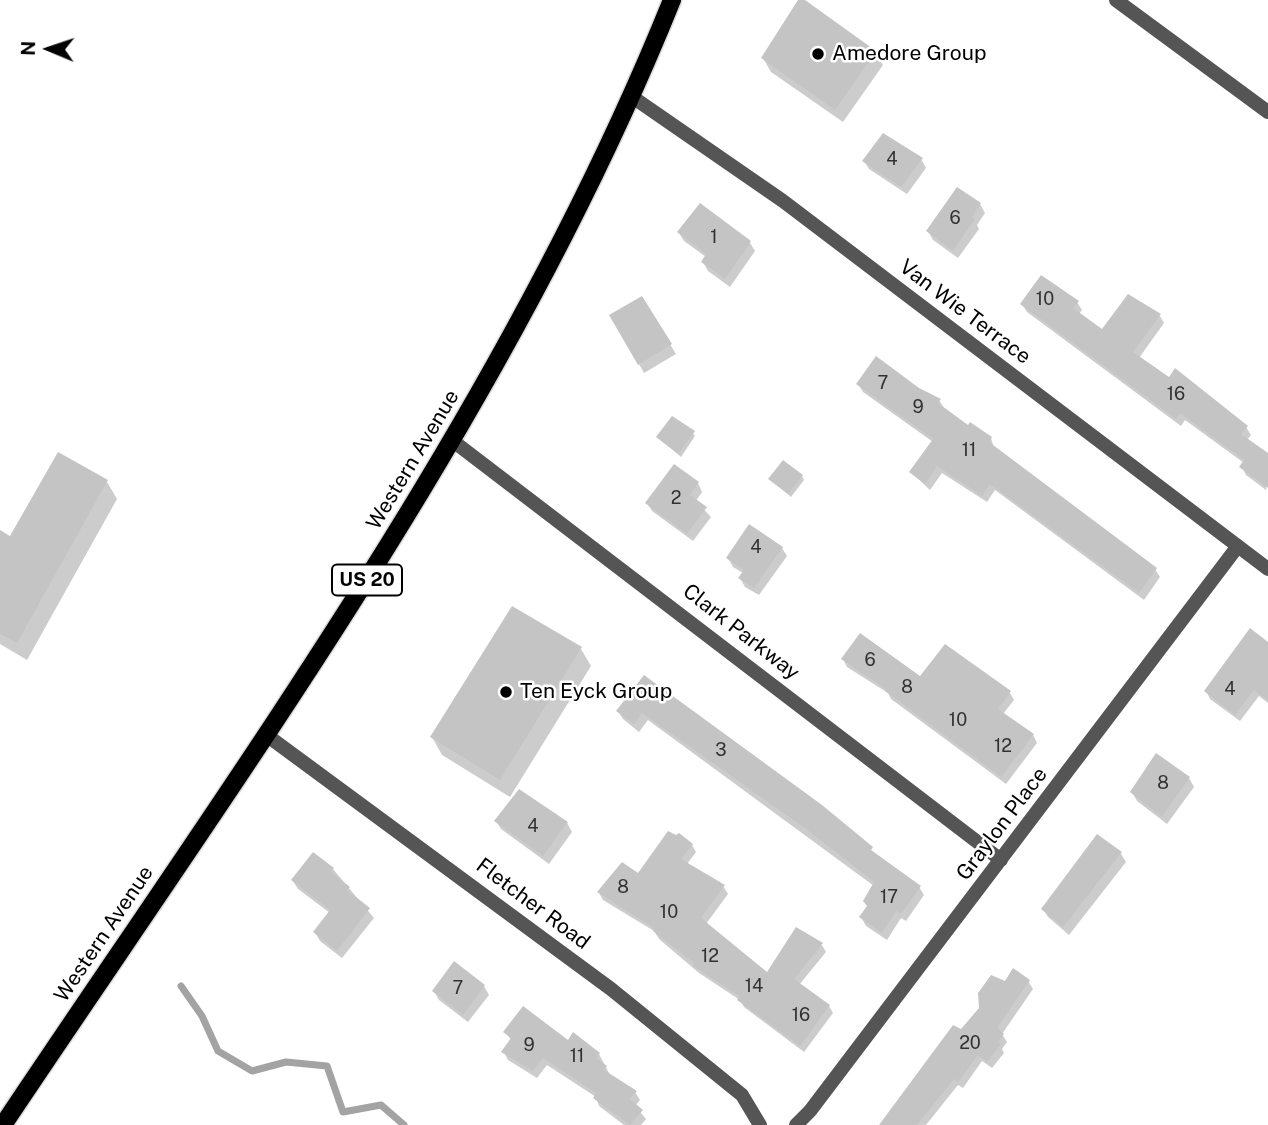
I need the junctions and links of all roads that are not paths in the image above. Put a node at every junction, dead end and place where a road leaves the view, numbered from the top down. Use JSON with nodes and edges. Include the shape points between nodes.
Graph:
{"nodes":[{"id":1,"x":672,"y":0,"type":"edge"},
{"id":2,"x":1116,"y":0,"type":"edge"},
{"id":3,"x":631,"y":96,"type":"junction"},
{"id":4,"x":1268,"y":112,"type":"edge"},
{"id":5,"x":453,"y":441,"type":"junction"},
{"id":6,"x":1238,"y":547,"type":"junction"},
{"id":7,"x":1268,"y":569,"type":"edge"},
{"id":8,"x":265,"y":734,"type":"junction"},
{"id":9,"x":1001,"y":860,"type":"junction"},
{"id":10,"x":3,"y":1125,"type":"edge"},
{"id":11,"x":760,"y":1125,"type":"edge"},
{"id":12,"x":796,"y":1125,"type":"edge"}],
"edges":[{"from":1,"to":3,"type":"main road","name":"Western Avenue","number":"US 20"},
{"from":2,"to":4,"type":"street"},
{"from":3,"to":5,"type":"main road","name":"Western Avenue","number":"US 20","via":[[532,296]]},
{"from":3,"to":6,"type":"street","name":"Van Wie Terrace","via":[[848,249]]},
{"from":5,"to":8,"type":"main road","name":"Western Avenue","number":"US 20"},
{"from":5,"to":9,"type":"street","name":"Clark Parkway"},
{"from":6,"to":7,"type":"street","name":"Van Wie Terrace"},
{"from":6,"to":9,"type":"street","name":"Graylon Place"},
{"from":8,"to":10,"type":"main road","name":"Western Avenue","number":"US 20"},
{"from":8,"to":11,"type":"street","name":"Fletcher Road","via":[[611,989],[742,1096]]},
{"from":9,"to":12,"type":"street","name":"Graylon Place"}]}
